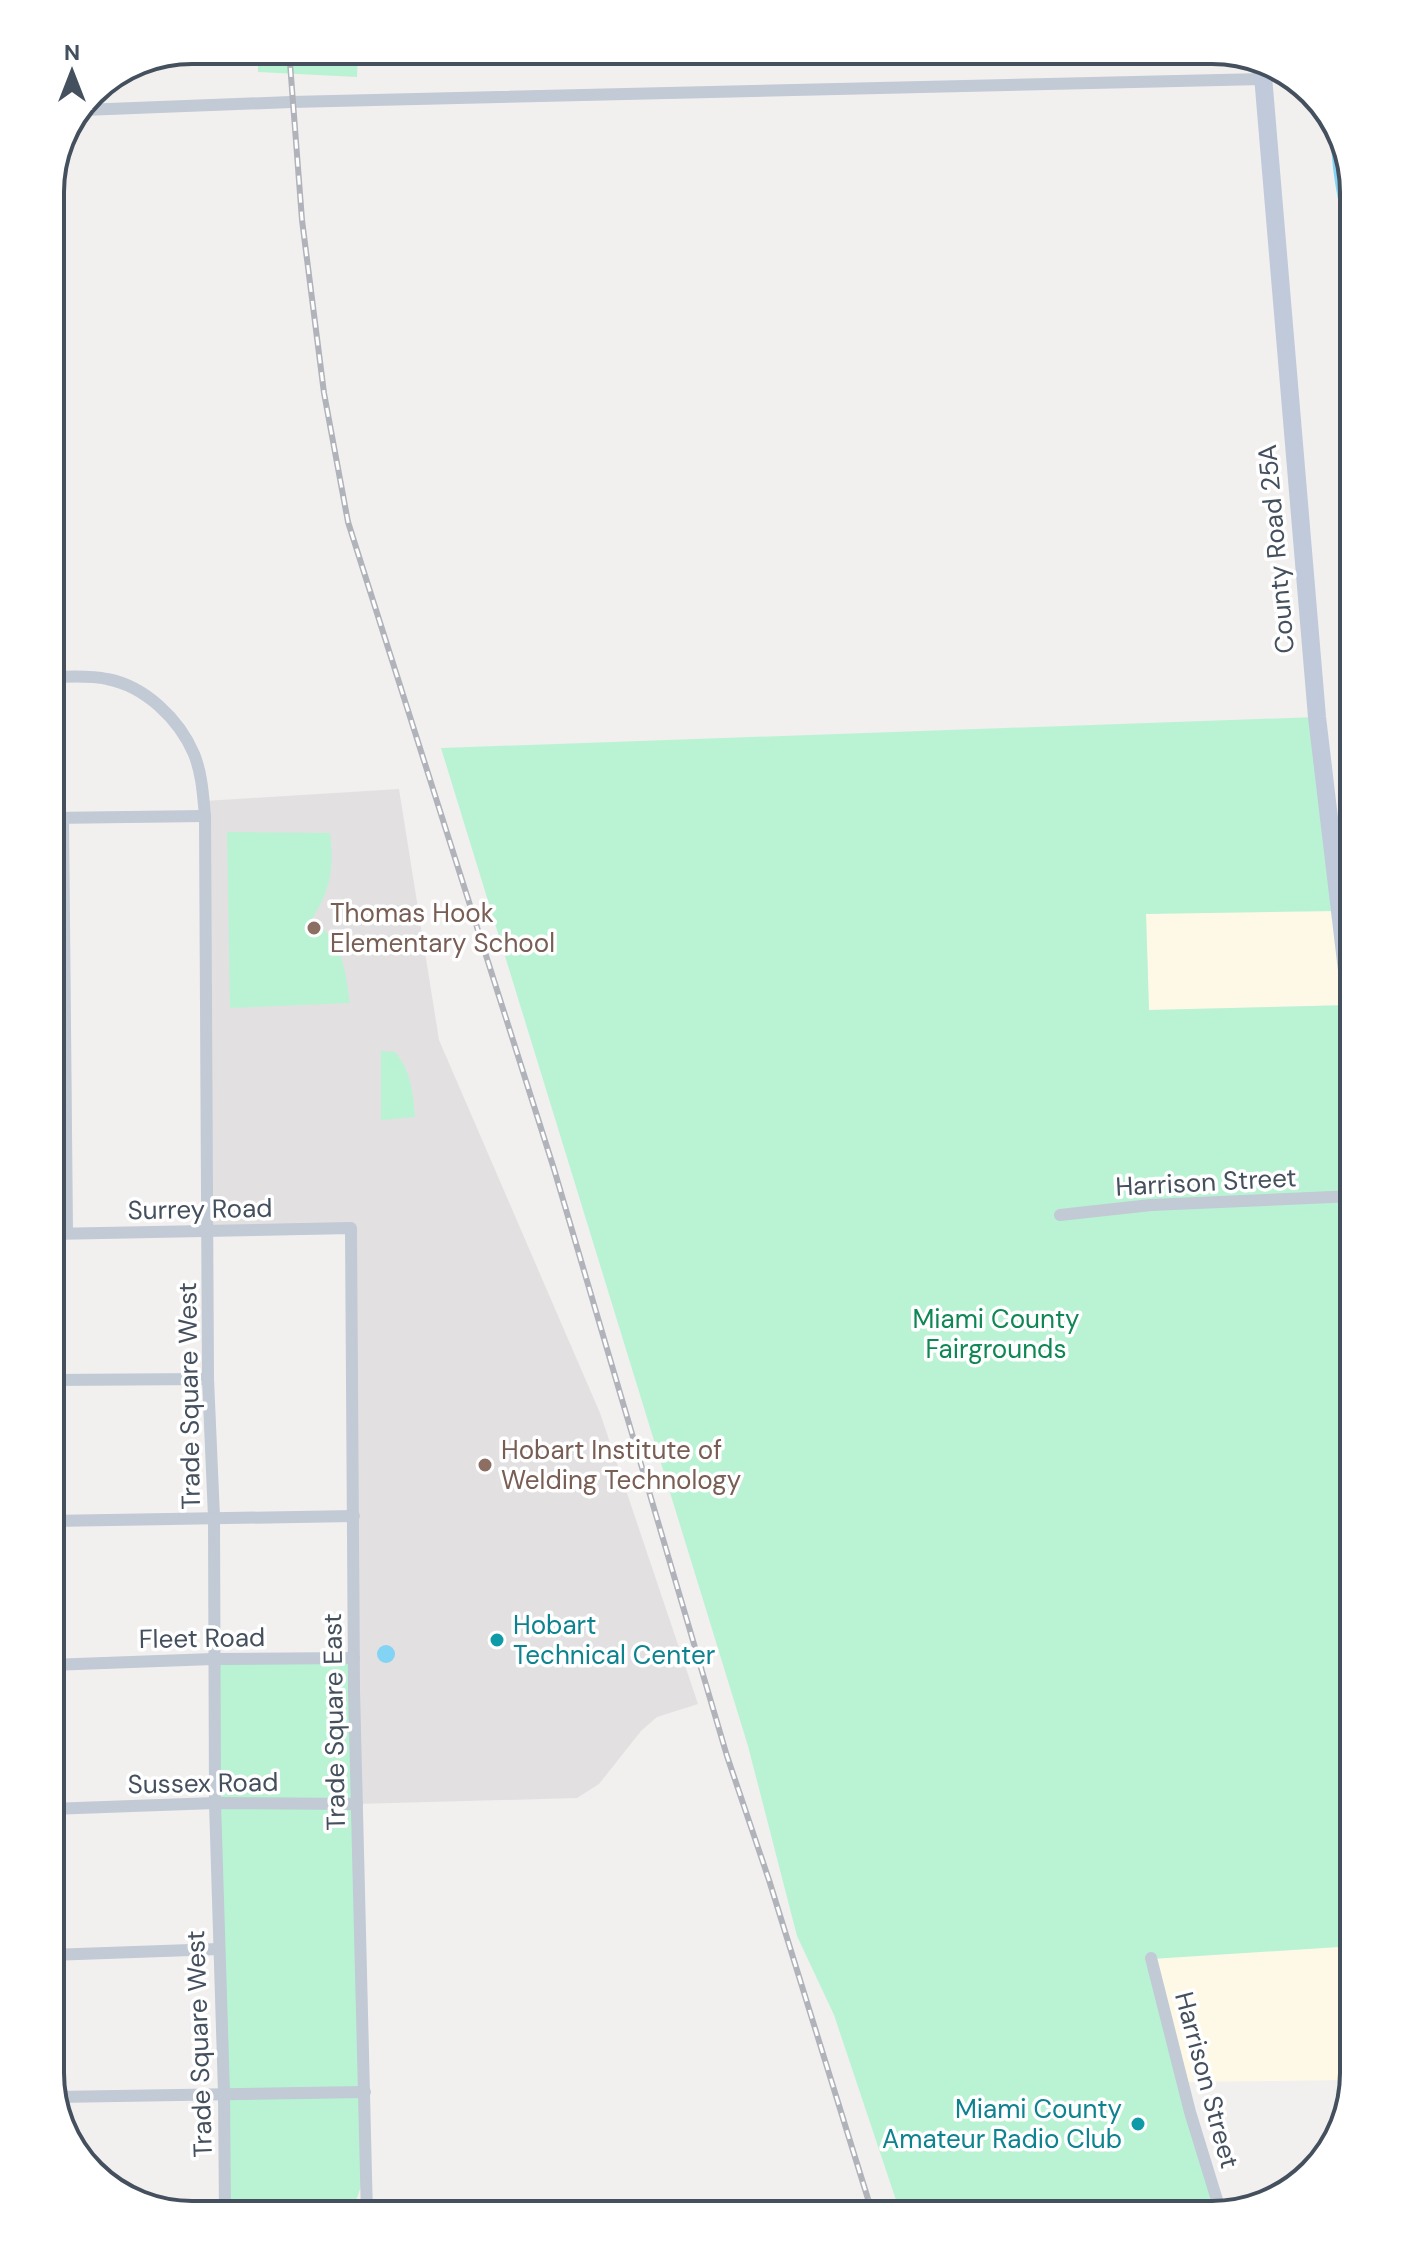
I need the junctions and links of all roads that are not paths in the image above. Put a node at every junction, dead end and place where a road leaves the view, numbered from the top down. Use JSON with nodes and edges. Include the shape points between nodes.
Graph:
{"nodes":[{"id":1,"x":1256,"y":72,"type":"edge"},
{"id":2,"x":1262,"y":74,"type":"edge"},
{"id":3,"x":112,"y":109,"type":"edge"},
{"id":4,"x":64,"y":677,"type":"edge"},
{"id":5,"x":205,"y":816,"type":"junction"},
{"id":6,"x":64,"y":818,"type":"edge"},
{"id":7,"x":1340,"y":911,"type":"edge"},
{"id":8,"x":64,"y":1108,"type":"edge"},
{"id":9,"x":1340,"y":1197,"type":"edge"},
{"id":10,"x":1060,"y":1215,"type":"dead end"},
{"id":11,"x":351,"y":1228,"type":"joint"},
{"id":12,"x":209,"y":1231,"type":"junction"},
{"id":13,"x":64,"y":1233,"type":"edge"},
{"id":14,"x":67,"y":1233,"type":"junction"},
{"id":15,"x":208,"y":1379,"type":"junction"},
{"id":16,"x":64,"y":1380,"type":"edge"},
{"id":17,"x":354,"y":1516,"type":"junction"},
{"id":18,"x":214,"y":1517,"type":"junction"},
{"id":19,"x":64,"y":1521,"type":"edge"},
{"id":20,"x":354,"y":1658,"type":"junction"},
{"id":21,"x":213,"y":1659,"type":"junction"},
{"id":22,"x":64,"y":1664,"type":"edge"},
{"id":23,"x":215,"y":1803,"type":"junction"},
{"id":24,"x":357,"y":1804,"type":"junction"},
{"id":25,"x":64,"y":1808,"type":"edge"},
{"id":26,"x":219,"y":1949,"type":"junction"},
{"id":27,"x":64,"y":1955,"type":"edge"},
{"id":28,"x":1151,"y":1958,"type":"dead end"},
{"id":29,"x":365,"y":2092,"type":"junction"},
{"id":30,"x":224,"y":2093,"type":"junction"},
{"id":31,"x":66,"y":2097,"type":"edge"},
{"id":32,"x":225,"y":2201,"type":"edge"},
{"id":33,"x":367,"y":2201,"type":"edge"},
{"id":34,"x":1217,"y":2201,"type":"edge"}],
"edges":[{"from":1,"to":3,"type":"street"},
{"from":2,"to":7,"type":"main road","name":"County Road 25A","via":[[1317,717]]},
{"from":4,"to":5,"type":"street","name":"Trade Square West","via":[[108,679],[146,695],[178,726],[194,756]]},
{"from":5,"to":6,"type":"street"},
{"from":5,"to":12,"type":"street","name":"Trade Square West"},
{"from":8,"to":14,"type":"street"},
{"from":9,"to":10,"type":"street","name":"Harrison Street","via":[[1151,1205]]},
{"from":11,"to":12,"type":"street","name":"Surrey Road"},
{"from":11,"to":17,"type":"street","name":"Trade Square East"},
{"from":12,"to":14,"type":"street","name":"Surrey Road"},
{"from":12,"to":15,"type":"street","name":"Trade Square West"},
{"from":13,"to":14,"type":"street","name":"Surrey Road"},
{"from":15,"to":16,"type":"street"},
{"from":15,"to":18,"type":"street","name":"Trade Square West"},
{"from":17,"to":18,"type":"street"},
{"from":17,"to":20,"type":"street","name":"Trade Square East"},
{"from":18,"to":19,"type":"street"},
{"from":18,"to":21,"type":"street","name":"Trade Square West"},
{"from":20,"to":21,"type":"street","name":"Fleet Road"},
{"from":20,"to":24,"type":"street","name":"Trade Square East"},
{"from":21,"to":22,"type":"street","name":"Fleet Road"},
{"from":21,"to":23,"type":"street","name":"Trade Square West"},
{"from":23,"to":24,"type":"street","name":"Sussex Road"},
{"from":23,"to":25,"type":"street","name":"Sussex Road"},
{"from":23,"to":26,"type":"street","name":"Trade Square West"},
{"from":24,"to":29,"type":"street","name":"Trade Square East"},
{"from":26,"to":27,"type":"street"},
{"from":26,"to":30,"type":"street","name":"Trade Square West"},
{"from":28,"to":34,"type":"street","name":"Harrison Street"},
{"from":29,"to":30,"type":"street"},
{"from":29,"to":33,"type":"street","name":"Trade Square East"},
{"from":30,"to":31,"type":"street"},
{"from":30,"to":32,"type":"street","name":"Trade Square West"}]}
